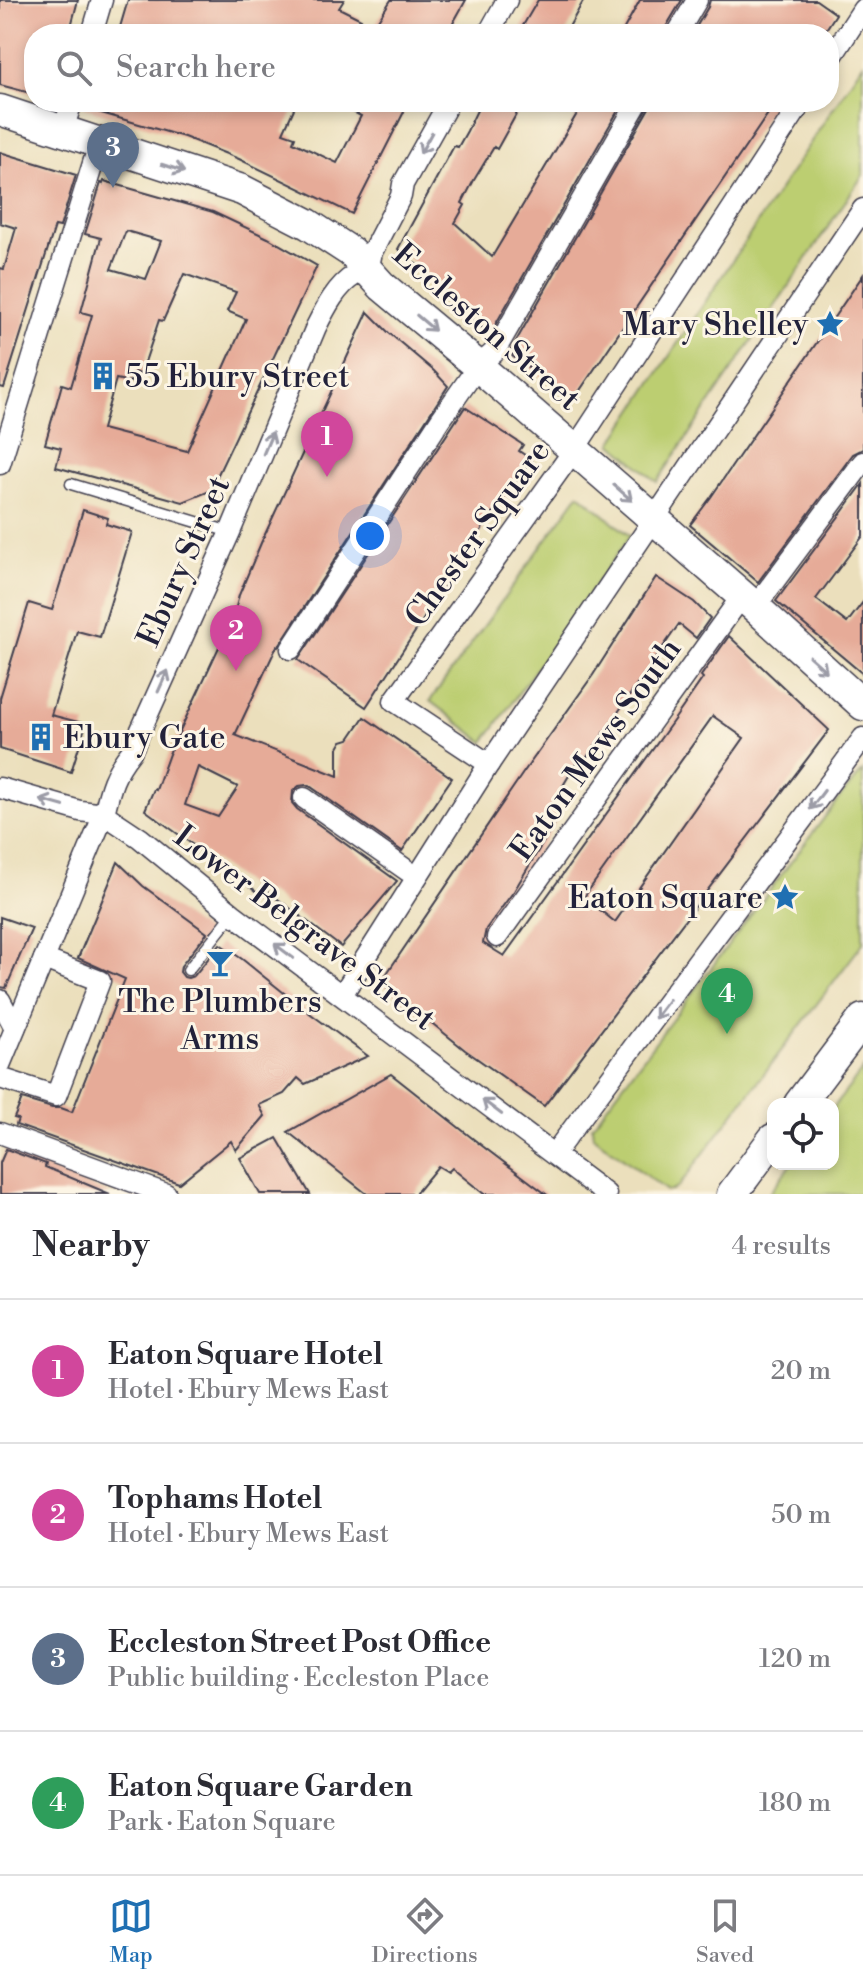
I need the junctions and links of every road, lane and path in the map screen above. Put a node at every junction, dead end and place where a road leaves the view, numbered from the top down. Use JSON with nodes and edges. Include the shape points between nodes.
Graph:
{"nodes":[{"id":1,"x":102,"y":0,"type":"edge"},
{"id":2,"x":507,"y":0,"type":"edge"},
{"id":3,"x":697,"y":0,"type":"edge"},
{"id":4,"x":863,"y":9,"type":"edge"},
{"id":5,"x":95,"y":24,"type":"edge"},
{"id":6,"x":494,"y":24,"type":"edge"},
{"id":7,"x":683,"y":24,"type":"edge"},
{"id":8,"x":839,"y":46,"type":"edge"},
{"id":9,"x":0,"y":110,"type":"edge"},
{"id":10,"x":443,"y":112,"type":"edge"},
{"id":11,"x":632,"y":112,"type":"edge"},
{"id":12,"x":795,"y":112,"type":"edge"},
{"id":13,"x":67,"y":116,"type":"edge"},
{"id":14,"x":99,"y":144,"type":"junction"},
{"id":15,"x":863,"y":209,"type":"edge"},
{"id":16,"x":368,"y":271,"type":"junction"},
{"id":17,"x":478,"y":366,"type":"junction"},
{"id":18,"x":574,"y":450,"type":"junction"},
{"id":19,"x":863,"y":462,"type":"edge"},
{"id":20,"x":0,"y":464,"type":"edge"},
{"id":21,"x":71,"y":484,"type":"dead end"},
{"id":22,"x":654,"y":519,"type":"junction"},
{"id":23,"x":230,"y":532,"type":"junction"},
{"id":24,"x":749,"y":601,"type":"junction"},
{"id":25,"x":291,"y":649,"type":"dead end"},
{"id":26,"x":863,"y":705,"type":"edge"},
{"id":27,"x":863,"y":738,"type":"edge"},
{"id":28,"x":489,"y":764,"type":"junction"},
{"id":29,"x":0,"y":788,"type":"edge"},
{"id":30,"x":304,"y":798,"type":"dead end"},
{"id":31,"x":104,"y":814,"type":"junction"},
{"id":32,"x":418,"y":875,"type":"junction"},
{"id":33,"x":233,"y":914,"type":"junction"},
{"id":34,"x":497,"y":937,"type":"dead end"},
{"id":35,"x":44,"y":959,"type":"junction"},
{"id":36,"x":188,"y":970,"type":"dead end"},
{"id":37,"x":342,"y":995,"type":"junction"},
{"id":38,"x":0,"y":1000,"type":"edge"},
{"id":39,"x":863,"y":1019,"type":"edge"},
{"id":40,"x":15,"y":1028,"type":"junction"},
{"id":41,"x":0,"y":1065,"type":"edge"},
{"id":42,"x":0,"y":1078,"type":"edge"},
{"id":43,"x":804,"y":1098,"type":"edge"},
{"id":44,"x":0,"y":1133,"type":"edge"},
{"id":45,"x":767,"y":1147,"type":"edge"},
{"id":46,"x":554,"y":1154,"type":"junction"},
{"id":47,"x":166,"y":1194,"type":"edge"},
{"id":48,"x":606,"y":1194,"type":"edge"},
{"id":49,"x":732,"y":1194,"type":"edge"}],
"edges":[{"from":1,"to":5,"type":"street"},
{"from":2,"to":6,"type":"street"},
{"from":3,"to":7,"type":"street"},
{"from":4,"to":8,"type":"street"},
{"from":9,"to":13,"type":"main road","name":"Eccleston Street"},
{"from":10,"to":16,"type":"street","one_way":true,"via":[[403,184]]},
{"from":11,"to":17,"type":"street","via":[[495,351]]},
{"from":12,"to":18,"type":"street","name":"Chester Square"},
{"from":13,"to":14,"type":"main road","name":"Eccleston Street"},
{"from":14,"to":16,"type":"main road","name":"Eccleston Street","one_way":true,"via":[[242,190],[323,233]]},
{"from":14,"to":20,"type":"street"},
{"from":15,"to":22,"type":"street"},
{"from":16,"to":17,"type":"main road","name":"Eccleston Street","one_way":true},
{"from":23,"to":16,"type":"street","name":"Ebury Street","one_way":true,"via":[[325,310],[340,289]]},
{"from":17,"to":18,"type":"main road","name":"Eccleston Street"},
{"from":17,"to":25,"type":"street"},
{"from":18,"to":22,"type":"main road","name":"Eccleston Street","one_way":true},
{"from":18,"to":28,"type":"street","name":"Chester Square","via":[[394,701]]},
{"from":19,"to":24,"type":"street","name":"Eaton Mews South"},
{"from":21,"to":23,"type":"lane"},
{"from":22,"to":24,"type":"main road","name":"Eccleston Street"},
{"from":22,"to":28,"type":"street"},
{"from":31,"to":23,"type":"street","name":"Ebury Street","one_way":true,"via":[[118,768],[131,752]]},
{"from":24,"to":26,"type":"main road","name":"Eccleston Street","one_way":true},
{"from":24,"to":34,"type":"street","name":"Eaton Mews South"},
{"from":27,"to":46,"type":"street","one_way":true},
{"from":28,"to":32,"type":"street"},
{"from":31,"to":29,"type":"street","name":"Lower Belgrave Street","one_way":true},
{"from":30,"to":32,"type":"street"},
{"from":31,"to":33,"type":"street","name":"Lower Belgrave Street"},
{"from":31,"to":35,"type":"street","name":"Ebury Street"},
{"from":32,"to":37,"type":"street"},
{"from":33,"to":36,"type":"lane"},
{"from":37,"to":33,"type":"street","name":"Lower Belgrave Street","one_way":true},
{"from":35,"to":40,"type":"street","name":"Ebury Street"},
{"from":35,"to":42,"type":"street","via":[[100,981],[56,1096]]},
{"from":46,"to":37,"type":"street","name":"Lower Belgrave Street","one_way":true},
{"from":38,"to":40,"type":"street"},
{"from":39,"to":43,"type":"main road"},
{"from":40,"to":41,"type":"street","name":"Ebury Street"},
{"from":44,"to":47,"type":"street"},
{"from":45,"to":49,"type":"main road"},
{"from":46,"to":48,"type":"street"}]}
